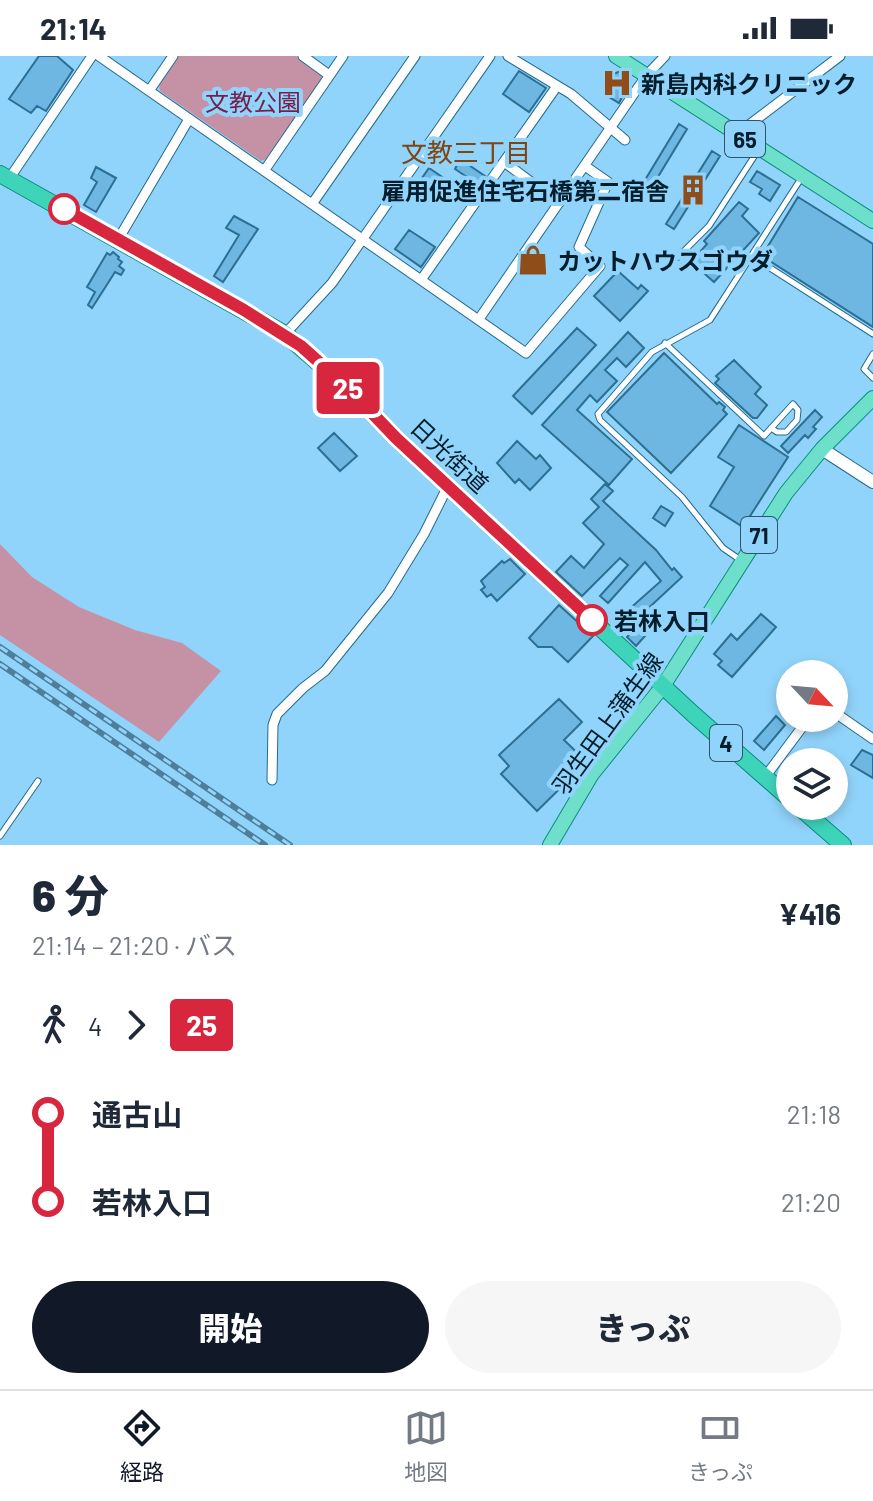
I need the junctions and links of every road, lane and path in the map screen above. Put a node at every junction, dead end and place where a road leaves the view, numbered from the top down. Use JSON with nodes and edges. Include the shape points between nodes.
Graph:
{"nodes":[{"id":1,"x":92,"y":56,"type":"edge"},
{"id":2,"x":99,"y":56,"type":"edge"},
{"id":3,"x":173,"y":56,"type":"edge"},
{"id":4,"x":303,"y":56,"type":"edge"},
{"id":5,"x":343,"y":56,"type":"edge"},
{"id":6,"x":415,"y":56,"type":"edge"},
{"id":7,"x":490,"y":56,"type":"edge"},
{"id":8,"x":508,"y":56,"type":"edge"},
{"id":9,"x":616,"y":56,"type":"edge"},
{"id":10,"x":665,"y":56,"type":"edge"},
{"id":11,"x":840,"y":56,"type":"edge"},
{"id":12,"x":329,"y":75,"type":"junction"},
{"id":13,"x":646,"y":76,"type":"junction"},
{"id":14,"x":557,"y":86,"type":"junction"},
{"id":15,"x":149,"y":91,"type":"junction"},
{"id":16,"x":189,"y":119,"type":"junction"},
{"id":17,"x":611,"y":128,"type":"junction"},
{"id":18,"x":737,"y":134,"type":"junction"},
{"id":19,"x":625,"y":140,"type":"dead end"},
{"id":20,"x":759,"y":148,"type":"junction"},
{"id":21,"x":504,"y":162,"type":"junction"},
{"id":22,"x":585,"y":166,"type":"junction"},
{"id":23,"x":264,"y":171,"type":"junction"},
{"id":24,"x":5,"y":176,"type":"edge"},
{"id":25,"x":802,"y":176,"type":"junction"},
{"id":26,"x":559,"y":203,"type":"junction"},
{"id":27,"x":312,"y":204,"type":"junction"},
{"id":28,"x":873,"y":221,"type":"edge"},
{"id":29,"x":119,"y":238,"type":"junction"},
{"id":30,"x":363,"y":239,"type":"junction"},
{"id":31,"x":678,"y":257,"type":"dead end"},
{"id":32,"x":753,"y":257,"type":"junction"},
{"id":33,"x":421,"y":280,"type":"junction"},
{"id":34,"x":479,"y":319,"type":"junction"},
{"id":35,"x":285,"y":334,"type":"junction"},
{"id":36,"x":873,"y":334,"type":"edge"},
{"id":37,"x":665,"y":343,"type":"junction"},
{"id":38,"x":873,"y":354,"type":"edge"},
{"id":39,"x":873,"y":378,"type":"edge"},
{"id":40,"x":873,"y":398,"type":"edge"},
{"id":41,"x":771,"y":428,"type":"junction"},
{"id":42,"x":822,"y":449,"type":"junction"},
{"id":43,"x":873,"y":482,"type":"edge"},
{"id":44,"x":448,"y":486,"type":"junction"},
{"id":45,"x":743,"y":561,"type":"junction"},
{"id":46,"x":663,"y":686,"type":"junction"},
{"id":47,"x":848,"y":722,"type":"edge"},
{"id":48,"x":799,"y":732,"type":"edge"},
{"id":49,"x":873,"y":739,"type":"edge"},
{"id":50,"x":765,"y":777,"type":"junction"},
{"id":51,"x":272,"y":780,"type":"dead end"},
{"id":52,"x":38,"y":781,"type":"dead end"},
{"id":53,"x":776,"y":787,"type":"edge"},
{"id":54,"x":814,"y":820,"type":"edge"},
{"id":55,"x":0,"y":836,"type":"edge"},
{"id":56,"x":550,"y":845,"type":"edge"},
{"id":57,"x":843,"y":845,"type":"edge"}],
"edges":[{"from":1,"to":24,"type":"street"},
{"from":2,"to":15,"type":"street"},
{"from":3,"to":15,"type":"street"},
{"from":4,"to":12,"type":"street"},
{"from":5,"to":12,"type":"street"},
{"from":6,"to":27,"type":"street"},
{"from":7,"to":30,"type":"street"},
{"from":8,"to":14,"type":"street"},
{"from":9,"to":13,"type":"main road","number":"65"},
{"from":10,"to":13,"type":"street"},
{"from":11,"to":18,"type":"street"},
{"from":12,"to":23,"type":"street"},
{"from":13,"to":17,"type":"street"},
{"from":13,"to":18,"type":"main road","number":"65"},
{"from":14,"to":17,"type":"street"},
{"from":14,"to":21,"type":"street"},
{"from":15,"to":16,"type":"street"},
{"from":16,"to":23,"type":"street"},
{"from":16,"to":29,"type":"street"},
{"from":17,"to":19,"type":"street"},
{"from":17,"to":22,"type":"street"},
{"from":18,"to":20,"type":"main road","number":"65"},
{"from":20,"to":25,"type":"main road","number":"65"},
{"from":20,"to":31,"type":"lane","via":[[709,226]]},
{"from":21,"to":26,"type":"street"},
{"from":21,"to":33,"type":"street"},
{"from":22,"to":26,"type":"street"},
{"from":22,"to":34,"type":"street","via":[[608,182],[579,247],[600,266],[526,353]]},
{"from":23,"to":27,"type":"street"},
{"from":24,"to":29,"type":"highway","name":"日光街道","number":"4"},
{"from":25,"to":28,"type":"main road","number":"65"},
{"from":25,"to":32,"type":"lane"},
{"from":26,"to":34,"type":"street"},
{"from":27,"to":30,"type":"street"},
{"from":29,"to":35,"type":"highway","name":"日光街道","number":"4"},
{"from":30,"to":33,"type":"street"},
{"from":30,"to":35,"type":"street"},
{"from":32,"to":36,"type":"lane"},
{"from":32,"to":37,"type":"lane","via":[[710,320]]},
{"from":33,"to":34,"type":"street"},
{"from":35,"to":44,"type":"highway","name":"日光街道","number":"4"},
{"from":37,"to":41,"type":"lane","via":[[764,436]]},
{"from":37,"to":45,"type":"lane","via":[[598,414],[600,420],[682,497],[723,548]]},
{"from":38,"to":39,"type":"lane","via":[[864,369]]},
{"from":40,"to":42,"type":"main road","name":"羽生田上蒲生線","number":"71"},
{"from":41,"to":41,"type":"lane","via":[[782,416],[793,404],[797,420],[786,432]]},
{"from":42,"to":43,"type":"street"},
{"from":42,"to":45,"type":"main road","name":"羽生田上蒲生線","number":"71","via":[[786,493]]},
{"from":44,"to":46,"type":"highway","name":"日光街道","number":"4"},
{"from":44,"to":51,"type":"street","via":[[388,593],[325,671],[277,714]]},
{"from":45,"to":46,"type":"main road","name":"羽生田上蒲生線","number":"71"},
{"from":46,"to":50,"type":"highway","name":"日光街道","number":"4"},
{"from":46,"to":56,"type":"main road","name":"羽生田上蒲生線","number":"71","via":[[592,774]]},
{"from":47,"to":49,"type":"street"},
{"from":48,"to":50,"type":"street"},
{"from":50,"to":53,"type":"highway","name":"日光街道","number":"4"},
{"from":52,"to":55,"type":"lane"},
{"from":54,"to":57,"type":"highway"}]}
